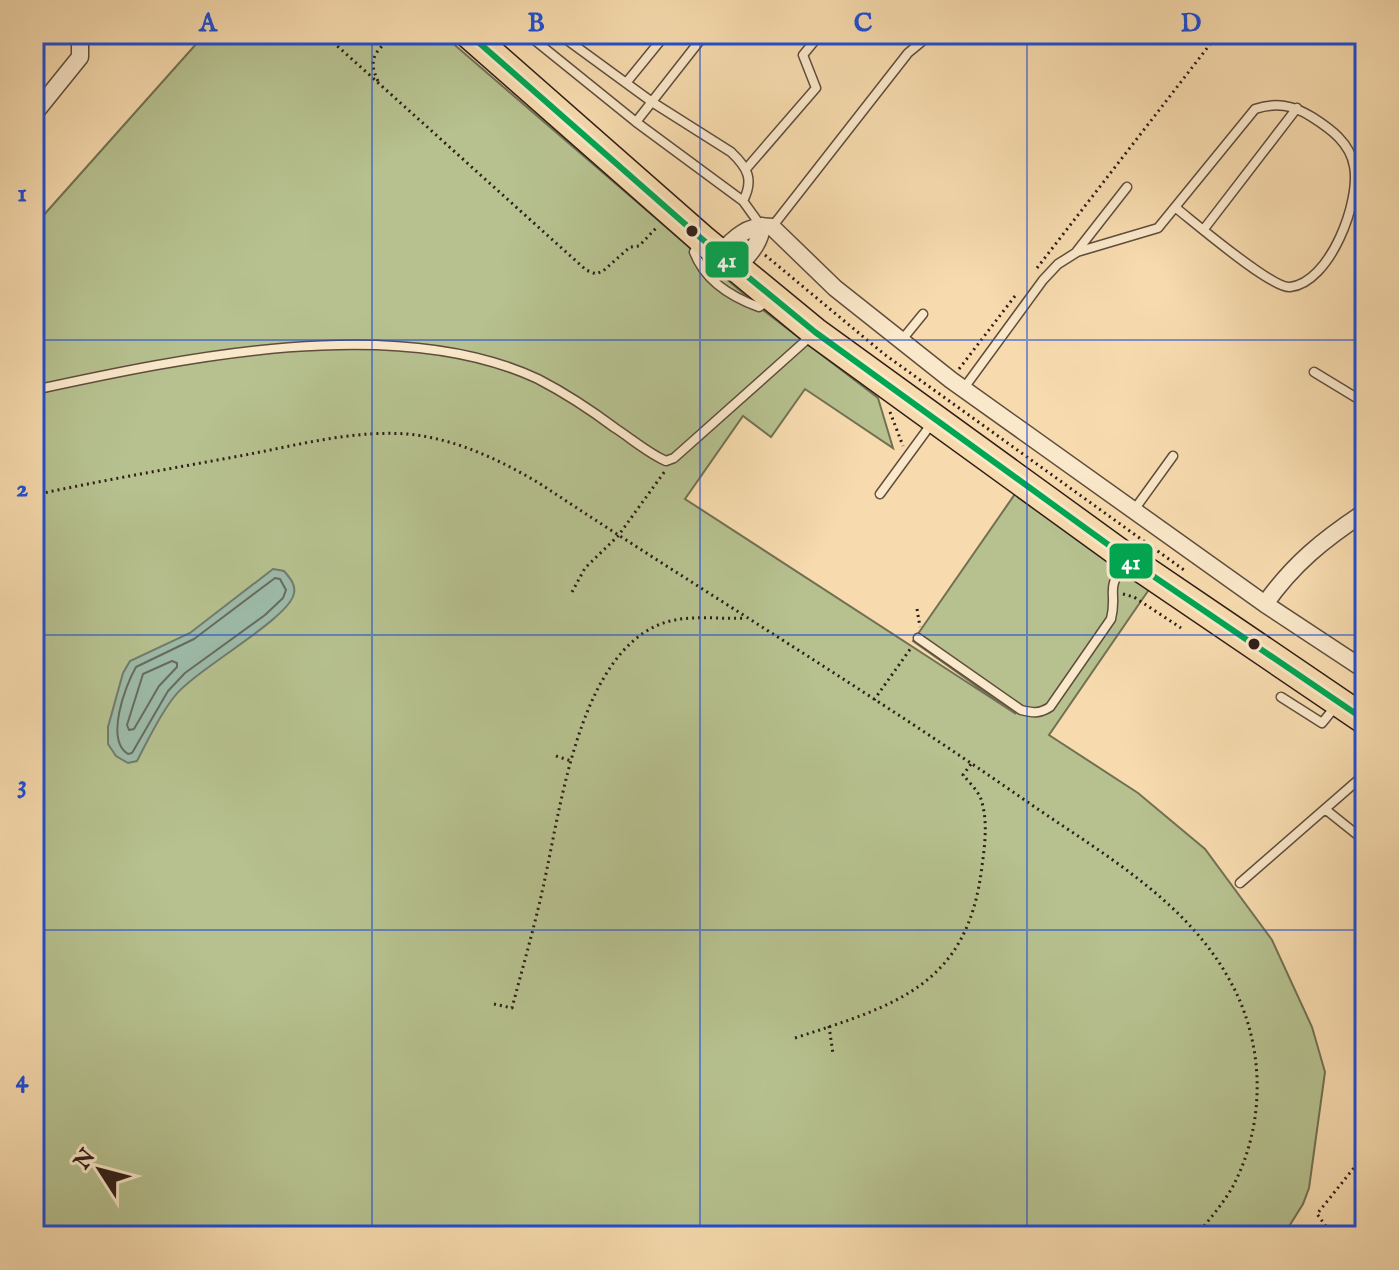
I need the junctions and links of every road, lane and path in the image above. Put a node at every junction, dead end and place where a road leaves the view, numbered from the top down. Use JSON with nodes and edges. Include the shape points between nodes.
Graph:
{"nodes":[{"id":1,"x":80,"y":34,"type":"edge"},
{"id":2,"x":324,"y":34,"type":"edge"},
{"id":3,"x":396,"y":34,"type":"edge"},
{"id":4,"x":469,"y":34,"type":"edge"},
{"id":5,"x":527,"y":34,"type":"edge"},
{"id":6,"x":559,"y":34,"type":"edge"},
{"id":7,"x":705,"y":34,"type":"edge"},
{"id":8,"x":931,"y":34,"type":"edge"},
{"id":9,"x":1218,"y":34,"type":"edge"},
{"id":10,"x":817,"y":38,"type":"dead end"},
{"id":11,"x":661,"y":40,"type":"dead end"},
{"id":12,"x":626,"y":83,"type":"junction"},
{"id":13,"x":380,"y":85,"type":"junction"},
{"id":14,"x":652,"y":102,"type":"junction"},
{"id":15,"x":1297,"y":108,"type":"junction"},
{"id":16,"x":34,"y":114,"type":"edge"},
{"id":17,"x":636,"y":122,"type":"junction"},
{"id":18,"x":746,"y":169,"type":"junction"},
{"id":19,"x":1127,"y":187,"type":"dead end"},
{"id":20,"x":743,"y":201,"type":"junction"},
{"id":21,"x":1176,"y":208,"type":"junction"},
{"id":22,"x":671,"y":213,"type":"junction"},
{"id":23,"x":767,"y":227,"type":"junction"},
{"id":24,"x":1204,"y":229,"type":"junction"},
{"id":25,"x":1077,"y":252,"type":"junction"},
{"id":26,"x":719,"y":254,"type":"junction"},
{"id":27,"x":1033,"y":274,"type":"dead end"},
{"id":28,"x":1023,"y":286,"type":"dead end"},
{"id":29,"x":773,"y":298,"type":"junction"},
{"id":30,"x":923,"y":314,"type":"dead end"},
{"id":31,"x":815,"y":332,"type":"junction"},
{"id":32,"x":901,"y":342,"type":"junction"},
{"id":33,"x":1314,"y":372,"type":"dead end"},
{"id":34,"x":876,"y":376,"type":"junction"},
{"id":35,"x":958,"y":384,"type":"junction"},
{"id":36,"x":34,"y":390,"type":"edge"},
{"id":37,"x":1365,"y":403,"type":"edge"},
{"id":38,"x":935,"y":419,"type":"junction"},
{"id":39,"x":1173,"y":456,"type":"dead end"},
{"id":40,"x":907,"y":457,"type":"junction"},
{"id":41,"x":674,"y":458,"type":"junction"},
{"id":42,"x":880,"y":494,"type":"dead end"},
{"id":43,"x":34,"y":495,"type":"edge"},
{"id":44,"x":1134,"y":510,"type":"junction"},
{"id":45,"x":1365,"y":512,"type":"edge"},
{"id":46,"x":618,"y":536,"type":"junction"},
{"id":47,"x":1128,"y":559,"type":"junction"},
{"id":48,"x":572,"y":592,"type":"dead end"},
{"id":49,"x":1111,"y":593,"type":"junction"},
{"id":50,"x":1265,"y":604,"type":"junction"},
{"id":51,"x":917,"y":609,"type":"dead end"},
{"id":52,"x":746,"y":618,"type":"junction"},
{"id":53,"x":1181,"y":628,"type":"dead end"},
{"id":54,"x":632,"y":629,"type":"dead end"},
{"id":55,"x":637,"y":638,"type":"junction"},
{"id":56,"x":918,"y":638,"type":"junction"},
{"id":57,"x":1365,"y":670,"type":"edge"},
{"id":58,"x":1281,"y":697,"type":"dead end"},
{"id":59,"x":874,"y":700,"type":"junction"},
{"id":60,"x":1338,"y":703,"type":"junction"},
{"id":61,"x":1365,"y":720,"type":"edge"},
{"id":62,"x":556,"y":756,"type":"dead end"},
{"id":63,"x":571,"y":761,"type":"junction"},
{"id":64,"x":972,"y":763,"type":"junction"},
{"id":65,"x":1365,"y":774,"type":"edge"},
{"id":66,"x":1325,"y":809,"type":"junction"},
{"id":67,"x":1365,"y":841,"type":"edge"},
{"id":68,"x":1240,"y":883,"type":"dead end"},
{"id":69,"x":494,"y":1004,"type":"dead end"},
{"id":70,"x":829,"y":1026,"type":"junction"},
{"id":71,"x":795,"y":1038,"type":"dead end"},
{"id":72,"x":833,"y":1054,"type":"dead end"},
{"id":73,"x":1365,"y":1154,"type":"edge"},
{"id":74,"x":1196,"y":1236,"type":"edge"},
{"id":75,"x":1333,"y":1236,"type":"edge"}],
"edges":[{"from":1,"to":16,"type":"street","via":[[80,57]]},
{"from":2,"to":13,"type":"path"},
{"from":3,"to":13,"type":"path","via":[[373,56],[372,69]]},
{"from":4,"to":22,"type":"highway"},
{"from":5,"to":17,"type":"lane"},
{"from":6,"to":12,"type":"lane"},
{"from":7,"to":14,"type":"lane"},
{"from":8,"to":23,"type":"lane","via":[[908,53]]},
{"from":9,"to":27,"type":"path"},
{"from":10,"to":18,"type":"lane","via":[[803,55],[816,88]]},
{"from":11,"to":12,"type":"lane"},
{"from":12,"to":14,"type":"lane"},
{"from":13,"to":22,"type":"path","via":[[586,270],[603,271],[630,247],[639,246]]},
{"from":14,"to":17,"type":"lane"},
{"from":14,"to":18,"type":"lane","via":[[731,152]]},
{"from":15,"to":21,"type":"lane","via":[[1270,104],[1255,109]]},
{"from":15,"to":24,"type":"lane"},
{"from":15,"to":24,"type":"lane","via":[[1337,135],[1354,167],[1348,216],[1335,251],[1310,279],[1290,287],[1261,273]]},
{"from":17,"to":20,"type":"lane"},
{"from":18,"to":20,"type":"lane","via":[[749,189]]},
{"from":19,"to":25,"type":"lane"},
{"from":20,"to":23,"type":"lane"},
{"from":21,"to":24,"type":"lane"},
{"from":21,"to":25,"type":"lane","via":[[1158,228]]},
{"from":22,"to":26,"type":"highway"},
{"from":23,"to":26,"type":"street","via":[[743,231]]},
{"from":23,"to":32,"type":"street"},
{"from":25,"to":35,"type":"lane","via":[[1043,280]]},
{"from":26,"to":29,"type":"highway"},
{"from":26,"to":29,"type":"lane","via":[[694,252],[701,270],[736,299],[759,307]]},
{"from":28,"to":35,"type":"path"},
{"from":29,"to":31,"type":"highway"},
{"from":30,"to":32,"type":"lane"},
{"from":31,"to":34,"type":"highway"},
{"from":31,"to":41,"type":"lane"},
{"from":32,"to":35,"type":"street"},
{"from":33,"to":37,"type":"lane"},
{"from":34,"to":38,"type":"highway"},
{"from":34,"to":40,"type":"path"},
{"from":35,"to":44,"type":"street"},
{"from":36,"to":41,"type":"lane","via":[[166,362],[257,351],[355,345],[431,349],[478,358],[536,379],[656,456]]},
{"from":38,"to":40,"type":"lane"},
{"from":38,"to":47,"type":"highway"},
{"from":39,"to":44,"type":"lane"},
{"from":40,"to":42,"type":"lane"},
{"from":41,"to":46,"type":"path"},
{"from":43,"to":46,"type":"path","via":[[354,435],[411,435],[476,450],[506,464]]},
{"from":44,"to":50,"type":"street"},
{"from":45,"to":50,"type":"street","via":[[1286,574]]},
{"from":46,"to":48,"type":"path","via":[[590,562]]},
{"from":46,"to":52,"type":"path"},
{"from":47,"to":49,"type":"lane","via":[[1112,582]]},
{"from":47,"to":60,"type":"highway"},
{"from":49,"to":53,"type":"path","via":[[1134,597]]},
{"from":49,"to":56,"type":"lane","via":[[1111,619],[1042,712],[1021,710]]},
{"from":50,"to":57,"type":"street"},
{"from":51,"to":56,"type":"path"},
{"from":52,"to":55,"type":"path","via":[[679,618]]},
{"from":52,"to":59,"type":"path"},
{"from":54,"to":55,"type":"path"},
{"from":55,"to":63,"type":"path","via":[[603,683]]},
{"from":56,"to":59,"type":"path"},
{"from":58,"to":60,"type":"lane","via":[[1322,723]]},
{"from":59,"to":64,"type":"path"},
{"from":60,"to":61,"type":"highway"},
{"from":62,"to":63,"type":"path"},
{"from":63,"to":69,"type":"path","via":[[512,1008]]},
{"from":64,"to":70,"type":"path","via":[[963,775],[981,797],[986,833],[975,910],[963,939],[921,986],[894,1003]]},
{"from":64,"to":74,"type":"path","via":[[1144,883],[1206,944],[1230,979],[1256,1053],[1254,1131],[1230,1190]]},
{"from":65,"to":66,"type":"lane"},
{"from":66,"to":67,"type":"lane"},
{"from":66,"to":68,"type":"lane"},
{"from":70,"to":71,"type":"path"},
{"from":70,"to":72,"type":"path"},
{"from":73,"to":75,"type":"path","via":[[1317,1214]]}]}
